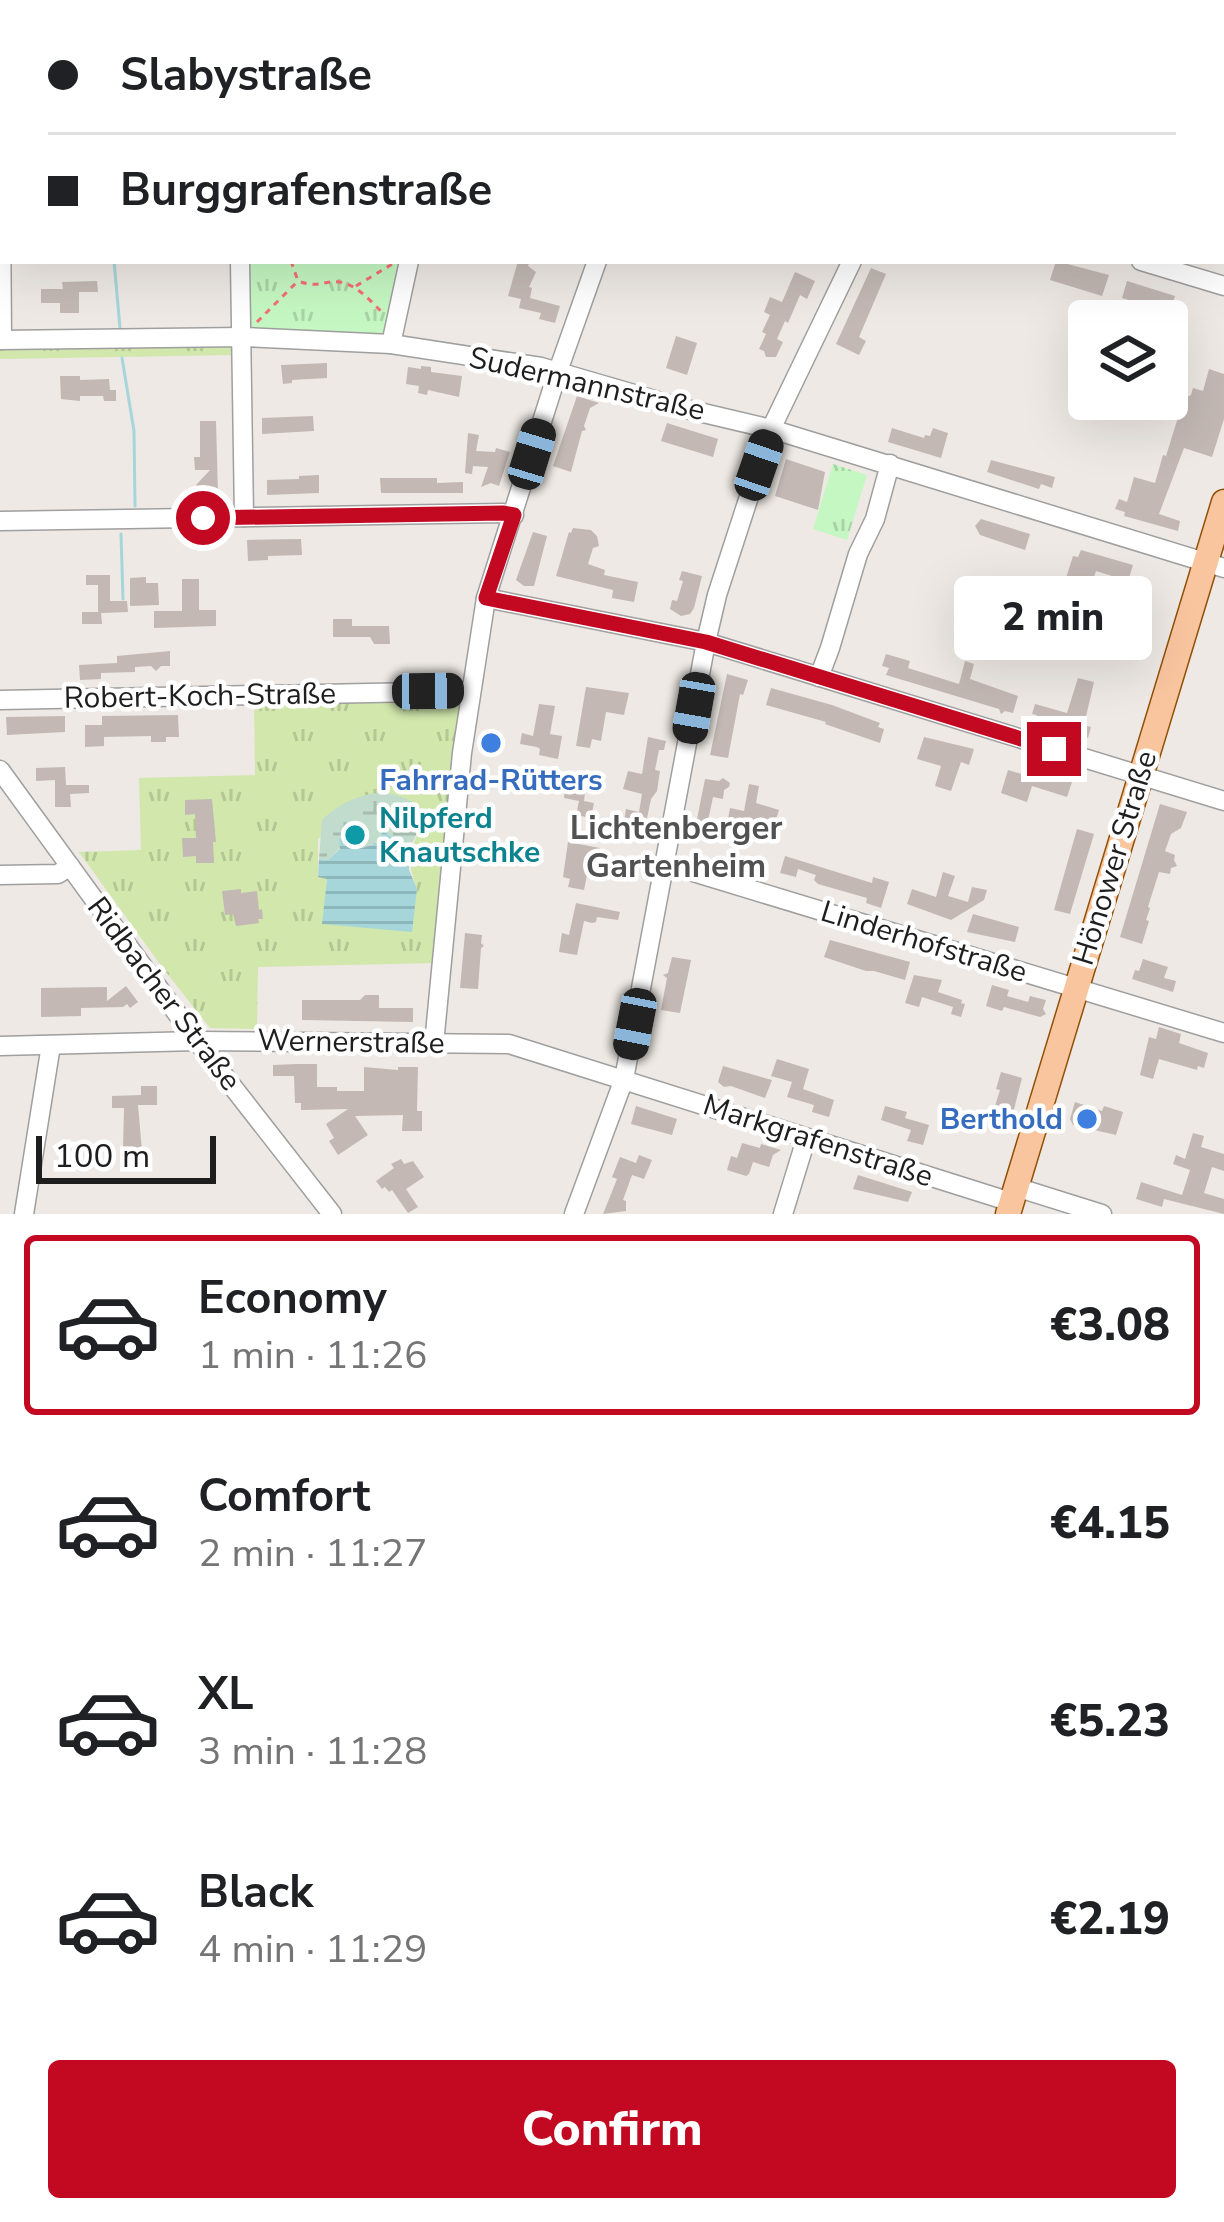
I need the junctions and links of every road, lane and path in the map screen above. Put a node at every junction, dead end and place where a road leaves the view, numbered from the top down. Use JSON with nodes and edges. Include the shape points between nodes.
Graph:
{"nodes":[{"id":1,"x":1,"y":264,"type":"edge"},
{"id":2,"x":240,"y":264,"type":"edge"},
{"id":3,"x":292,"y":264,"type":"edge"},
{"id":4,"x":392,"y":264,"type":"edge"},
{"id":5,"x":408,"y":264,"type":"edge"},
{"id":6,"x":596,"y":264,"type":"edge"},
{"id":7,"x":851,"y":264,"type":"edge"},
{"id":8,"x":1151,"y":264,"type":"edge"},
{"id":9,"x":298,"y":281,"type":"junction"},
{"id":10,"x":1224,"y":286,"type":"edge"},
{"id":11,"x":355,"y":287,"type":"junction"},
{"id":12,"x":395,"y":321,"type":"junction"},
{"id":13,"x":243,"y":337,"type":"junction"},
{"id":14,"x":1,"y":340,"type":"edge"},
{"id":15,"x":391,"y":344,"type":"junction"},
{"id":16,"x":558,"y":371,"type":"junction"},
{"id":17,"x":771,"y":429,"type":"junction"},
{"id":18,"x":890,"y":464,"type":"junction"},
{"id":19,"x":1224,"y":502,"type":"edge"},
{"id":20,"x":514,"y":515,"type":"junction"},
{"id":21,"x":244,"y":517,"type":"junction"},
{"id":22,"x":0,"y":521,"type":"edge"},
{"id":23,"x":1215,"y":565,"type":"edge"},
{"id":24,"x":486,"y":598,"type":"junction"},
{"id":25,"x":706,"y":642,"type":"junction"},
{"id":26,"x":818,"y":677,"type":"junction"},
{"id":27,"x":471,"y":691,"type":"junction"},
{"id":28,"x":0,"y":700,"type":"edge"},
{"id":29,"x":0,"y":770,"type":"edge"},
{"id":30,"x":1140,"y":776,"type":"junction"},
{"id":31,"x":1224,"y":801,"type":"edge"},
{"id":32,"x":70,"y":866,"type":"junction"},
{"id":33,"x":693,"y":872,"type":"dead end"},
{"id":34,"x":0,"y":875,"type":"edge"},
{"id":35,"x":1075,"y":988,"type":"junction"},
{"id":36,"x":1224,"y":1034,"type":"edge"},
{"id":37,"x":197,"y":1041,"type":"junction"},
{"id":38,"x":434,"y":1043,"type":"junction"},
{"id":39,"x":0,"y":1046,"type":"edge"},
{"id":40,"x":51,"y":1046,"type":"junction"},
{"id":41,"x":624,"y":1079,"type":"junction"},
{"id":42,"x":806,"y":1139,"type":"junction"},
{"id":43,"x":1012,"y":1201,"type":"edge"},
{"id":44,"x":24,"y":1214,"type":"edge"},
{"id":45,"x":332,"y":1214,"type":"edge"},
{"id":46,"x":574,"y":1214,"type":"edge"},
{"id":47,"x":783,"y":1214,"type":"edge"},
{"id":48,"x":1102,"y":1214,"type":"edge"}],
"edges":[{"from":1,"to":14,"type":"street"},
{"from":2,"to":13,"type":"street"},
{"from":3,"to":9,"type":"path"},
{"from":4,"to":11,"type":"path"},
{"from":5,"to":12,"type":"street"},
{"from":6,"to":16,"type":"street"},
{"from":7,"to":17,"type":"street"},
{"from":8,"to":10,"type":"street"},
{"from":9,"to":11,"type":"path"},
{"from":9,"to":13,"type":"path"},
{"from":11,"to":12,"type":"path"},
{"from":12,"to":15,"type":"street"},
{"from":13,"to":14,"type":"street","name":"Sudermannstraße"},
{"from":13,"to":15,"type":"street","name":"Sudermannstraße"},
{"from":13,"to":21,"type":"street"},
{"from":15,"to":16,"type":"street","name":"Sudermannstraße"},
{"from":16,"to":17,"type":"street","name":"Sudermannstraße"},
{"from":16,"to":20,"type":"street"},
{"from":17,"to":18,"type":"street","name":"Sudermannstraße"},
{"from":17,"to":25,"type":"street"},
{"from":18,"to":23,"type":"street","name":"Sudermannstraße"},
{"from":18,"to":26,"type":"street"},
{"from":19,"to":23,"type":"main road","name":"Hönower Straße"},
{"from":20,"to":21,"type":"street"},
{"from":20,"to":24,"type":"street"},
{"from":21,"to":22,"type":"street"},
{"from":23,"to":30,"type":"main road","name":"Hönower Straße"},
{"from":24,"to":25,"type":"street"},
{"from":24,"to":27,"type":"street"},
{"from":25,"to":26,"type":"street"},
{"from":25,"to":41,"type":"street"},
{"from":26,"to":30,"type":"street"},
{"from":27,"to":28,"type":"street","name":"Robert-Koch-Straße"},
{"from":27,"to":38,"type":"street"},
{"from":29,"to":32,"type":"street","name":"Ridbacher Straße"},
{"from":30,"to":31,"type":"street"},
{"from":30,"to":35,"type":"main road","name":"Hönower Straße"},
{"from":32,"to":34,"type":"street","via":[[58,874]]},
{"from":32,"to":37,"type":"street","name":"Ridbacher Straße"},
{"from":33,"to":35,"type":"street","name":"Linderhofstraße"},
{"from":35,"to":36,"type":"street","name":"Linderhofstraße"},
{"from":35,"to":43,"type":"main road","name":"Hönower Straße"},
{"from":37,"to":38,"type":"street","name":"Wernerstraße"},
{"from":37,"to":40,"type":"street","name":"Wernerstraße"},
{"from":37,"to":45,"type":"street","name":"Ridbacher Straße"},
{"from":38,"to":41,"type":"street","name":"Wernerstraße","via":[[522,1046]]},
{"from":39,"to":40,"type":"street","name":"Wernerstraße"},
{"from":40,"to":44,"type":"street"},
{"from":41,"to":42,"type":"street","name":"Markgrafenstraße"},
{"from":41,"to":46,"type":"street"},
{"from":42,"to":43,"type":"street","name":"Markgrafenstraße"},
{"from":42,"to":47,"type":"street"},
{"from":43,"to":48,"type":"street","name":"Markgrafenstraße"}]}
